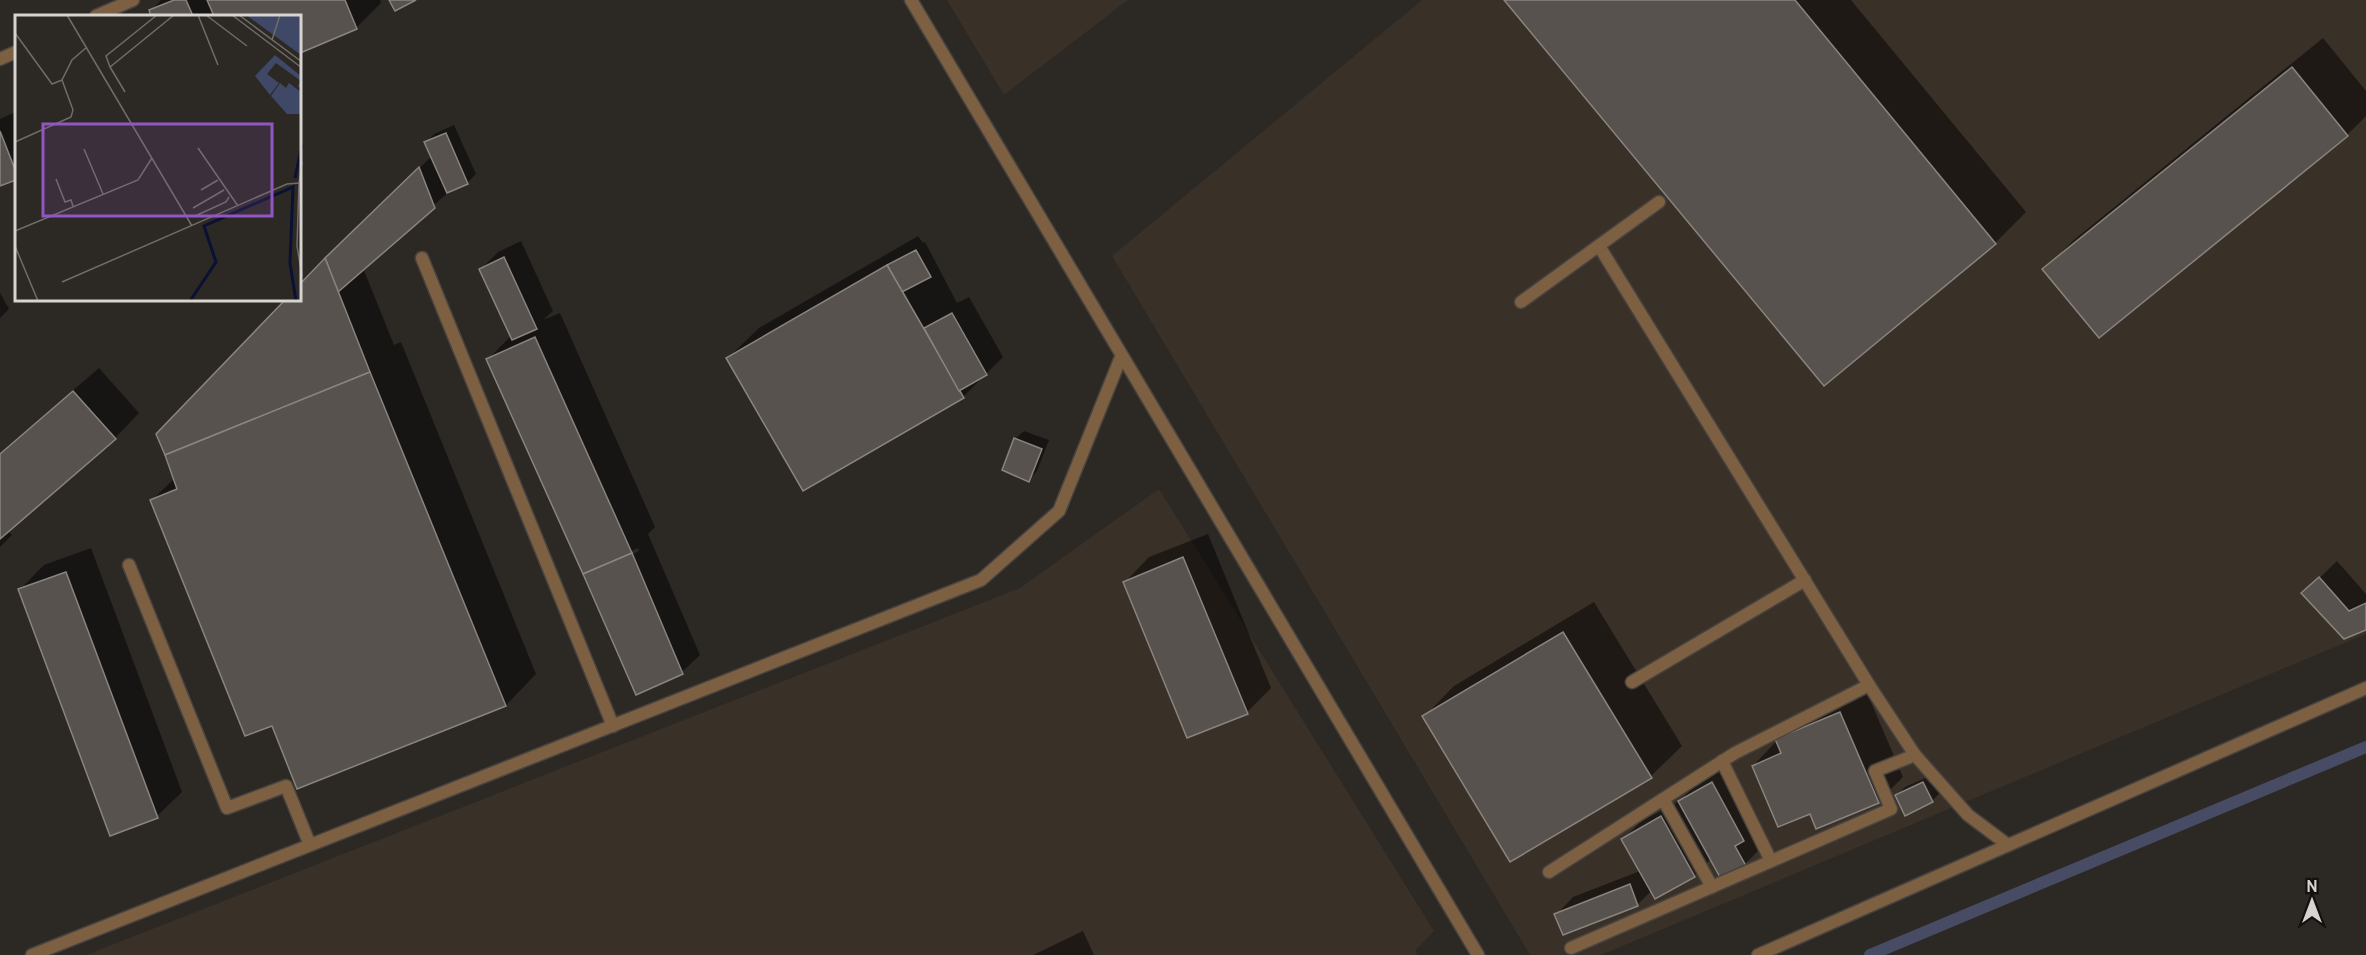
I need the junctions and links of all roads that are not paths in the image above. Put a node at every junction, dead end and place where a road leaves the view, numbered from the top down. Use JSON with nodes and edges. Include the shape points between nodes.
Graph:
{"nodes":[{"id":1,"x":133,"y":0,"type":"edge"},
{"id":2,"x":912,"y":0,"type":"edge"},
{"id":3,"x":98,"y":15,"type":"edge"},
{"id":4,"x":15,"y":52,"type":"edge"},
{"id":5,"x":0,"y":59,"type":"edge"},
{"id":6,"x":1659,"y":202,"type":"dead end"},
{"id":7,"x":1599,"y":246,"type":"junction"},
{"id":8,"x":422,"y":258,"type":"dead end"},
{"id":9,"x":1521,"y":302,"type":"dead end"},
{"id":10,"x":1121,"y":357,"type":"junction"},
{"id":11,"x":129,"y":565,"type":"dead end"},
{"id":12,"x":1805,"y":580,"type":"junction"},
{"id":13,"x":1632,"y":681,"type":"dead end"},
{"id":14,"x":1869,"y":685,"type":"junction"},
{"id":15,"x":2366,"y":688,"type":"edge"},
{"id":16,"x":613,"y":726,"type":"junction"},
{"id":17,"x":1915,"y":755,"type":"junction"},
{"id":18,"x":1722,"y":761,"type":"junction"},
{"id":19,"x":1663,"y":799,"type":"junction"},
{"id":20,"x":310,"y":845,"type":"junction"},
{"id":21,"x":2008,"y":845,"type":"junction"},
{"id":22,"x":1772,"y":861,"type":"junction"},
{"id":23,"x":1549,"y":872,"type":"dead end"},
{"id":24,"x":1712,"y":887,"type":"junction"},
{"id":25,"x":1571,"y":948,"type":"dead end"},
{"id":26,"x":32,"y":955,"type":"edge"},
{"id":27,"x":1478,"y":955,"type":"edge"},
{"id":28,"x":1758,"y":955,"type":"edge"}],
"edges":[{"from":1,"to":3,"type":"street"},
{"from":2,"to":10,"type":"street"},
{"from":4,"to":5,"type":"street"},
{"from":6,"to":7,"type":"street"},
{"from":7,"to":9,"type":"street"},
{"from":7,"to":12,"type":"street"},
{"from":8,"to":16,"type":"street"},
{"from":10,"to":16,"type":"street","via":[[1059,511],[981,580]]},
{"from":10,"to":27,"type":"street"},
{"from":11,"to":20,"type":"street","via":[[227,808],[286,786]]},
{"from":12,"to":13,"type":"street"},
{"from":12,"to":14,"type":"street"},
{"from":14,"to":17,"type":"street"},
{"from":14,"to":18,"type":"street"},
{"from":15,"to":21,"type":"street"},
{"from":16,"to":20,"type":"street"},
{"from":17,"to":21,"type":"street","via":[[1968,815]]},
{"from":17,"to":22,"type":"street","via":[[1875,771],[1891,809]]},
{"from":18,"to":19,"type":"street"},
{"from":18,"to":22,"type":"street"},
{"from":19,"to":23,"type":"street"},
{"from":19,"to":24,"type":"street"},
{"from":20,"to":26,"type":"street"},
{"from":21,"to":28,"type":"street"},
{"from":22,"to":24,"type":"street"},
{"from":24,"to":25,"type":"street"}]}
